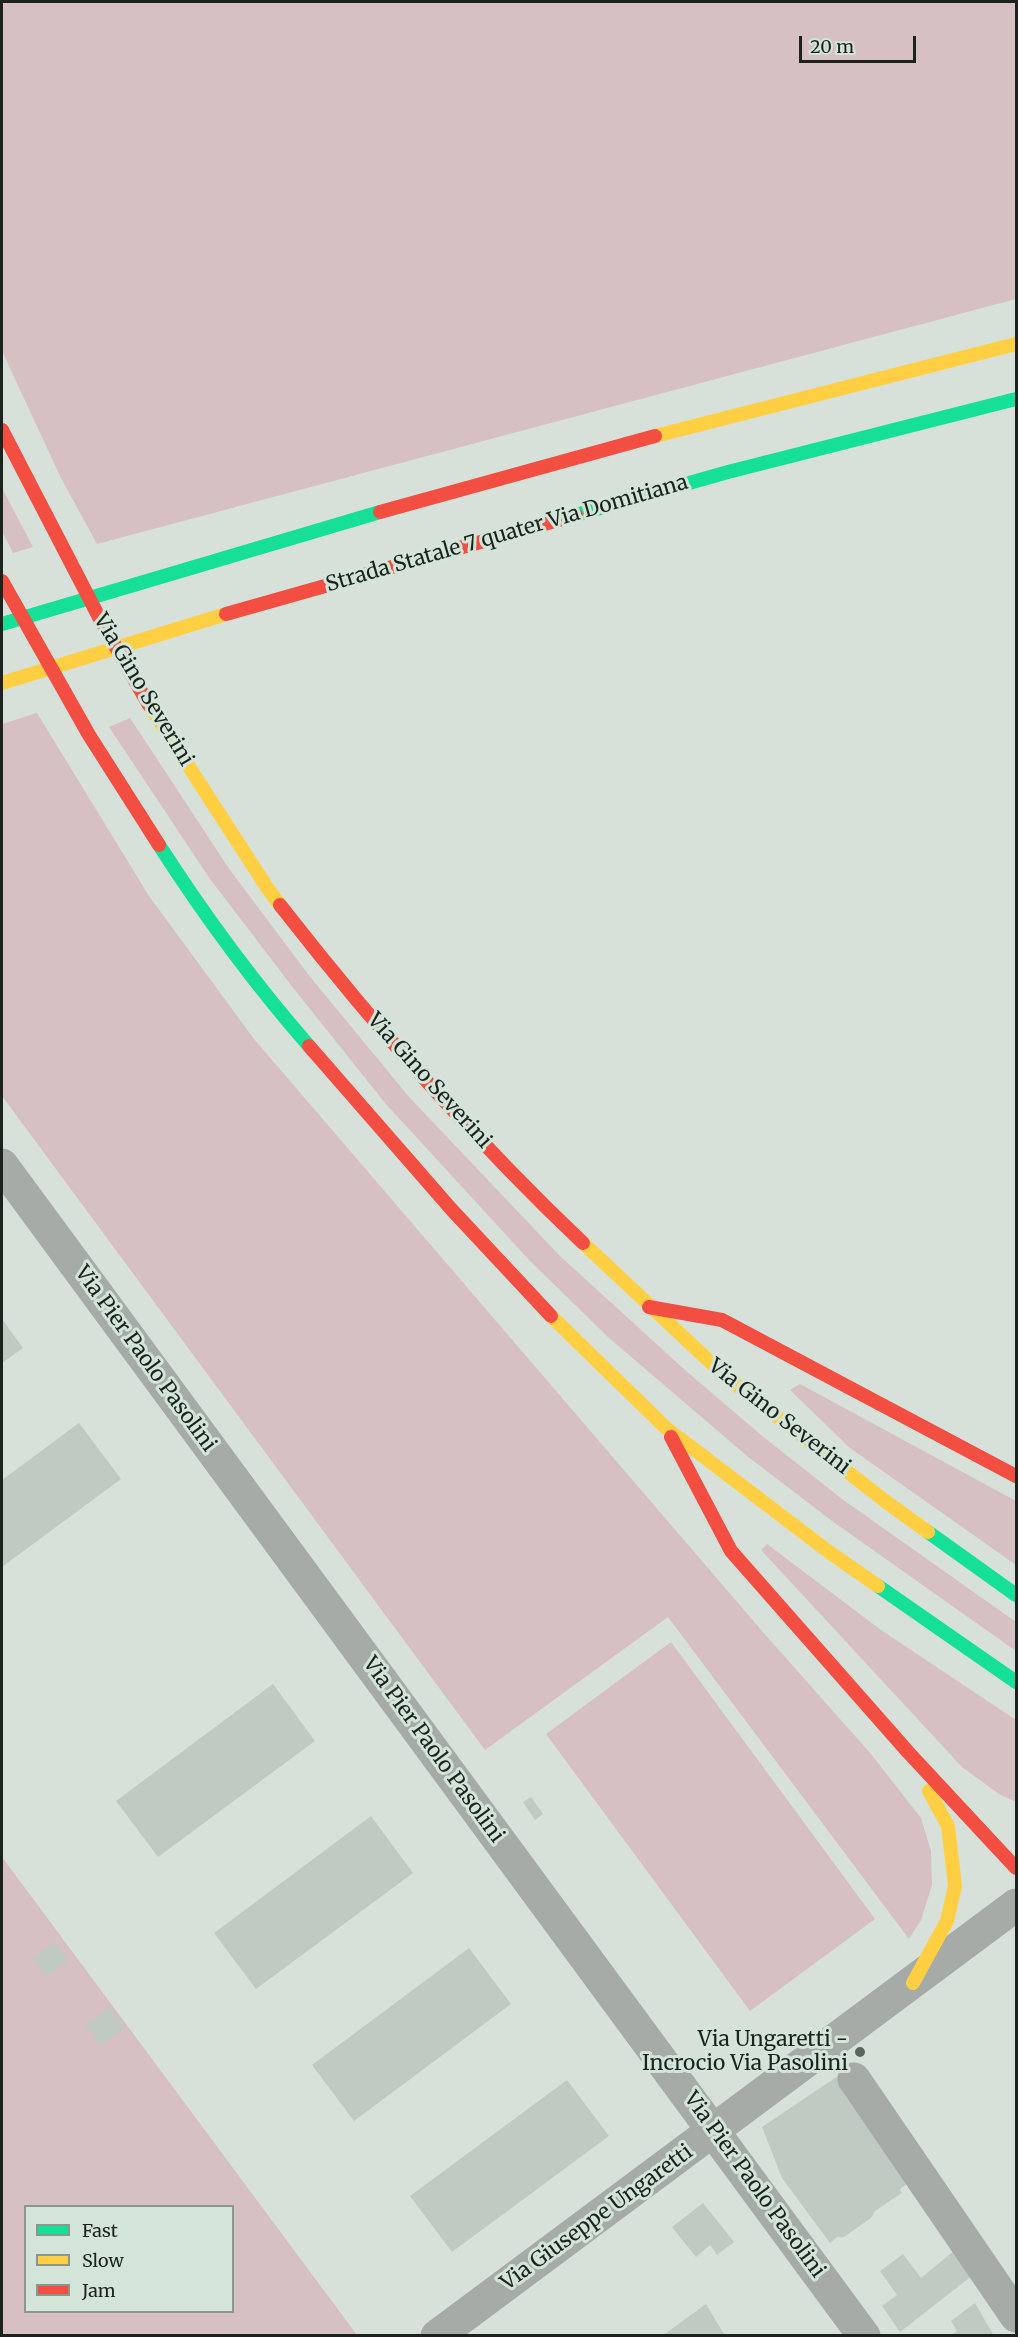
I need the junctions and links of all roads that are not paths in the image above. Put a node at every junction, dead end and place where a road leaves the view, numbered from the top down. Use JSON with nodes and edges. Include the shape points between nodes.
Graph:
{"nodes":[{"id":1,"x":1017,"y":344,"type":"edge"},
{"id":2,"x":1017,"y":399,"type":"edge"},
{"id":3,"x":2,"y":430,"type":"edge"},
{"id":4,"x":2,"y":581,"type":"edge"},
{"id":5,"x":2,"y":624,"type":"edge"},
{"id":6,"x":2,"y":683,"type":"edge"},
{"id":7,"x":2,"y":1166,"type":"edge"},
{"id":8,"x":649,"y":1307,"type":"junction"},
{"id":9,"x":666,"y":1428,"type":"junction"},
{"id":10,"x":1017,"y":1476,"type":"edge"},
{"id":11,"x":1017,"y":1595,"type":"edge"},
{"id":12,"x":1017,"y":1682,"type":"edge"},
{"id":13,"x":908,"y":1752,"type":"junction"},
{"id":14,"x":1017,"y":1868,"type":"edge"},
{"id":15,"x":1017,"y":1905,"type":"edge"},
{"id":16,"x":913,"y":1983,"type":"junction"},
{"id":17,"x":854,"y":2079,"type":"dead end"},
{"id":18,"x":715,"y":2131,"type":"junction"},
{"id":19,"x":1017,"y":2316,"type":"edge"},
{"id":20,"x":437,"y":2336,"type":"edge"},
{"id":21,"x":864,"y":2336,"type":"edge"}],
"edges":[{"from":1,"to":5,"type":"main road","via":[[537,469]]},
{"from":2,"to":6,"type":"main road","name":"Strada Statale 7 quater Via Domitiana","via":[[728,472],[186,625]]},
{"from":3,"to":8,"type":"main road","name":"Via Gino Severini","via":[[152,710],[268,889],[343,985],[423,1077],[541,1203]]},
{"from":4,"to":9,"type":"main road","via":[[88,735],[183,883],[271,1003],[544,1310]]},
{"from":7,"to":18,"type":"street","name":"Via Pier Paolo Pasolini"},
{"from":8,"to":10,"type":"main road","via":[[722,1320]]},
{"from":8,"to":11,"type":"main road","name":"Via Gino Severini","via":[[733,1382],[885,1501]]},
{"from":9,"to":12,"type":"main road","via":[[829,1552]]},
{"from":9,"to":13,"type":"main road","via":[[730,1551]]},
{"from":13,"to":14,"type":"main road"},
{"from":13,"to":16,"type":"main road","via":[[948,1826],[955,1886],[947,1921]]},
{"from":15,"to":16,"type":"street","name":"Via Giuseppe Ungaretti"},
{"from":16,"to":18,"type":"street","name":"Via Giuseppe Ungaretti"},
{"from":17,"to":19,"type":"street"},
{"from":18,"to":20,"type":"street","name":"Via Giuseppe Ungaretti"},
{"from":18,"to":21,"type":"street","name":"Via Pier Paolo Pasolini"}]}
